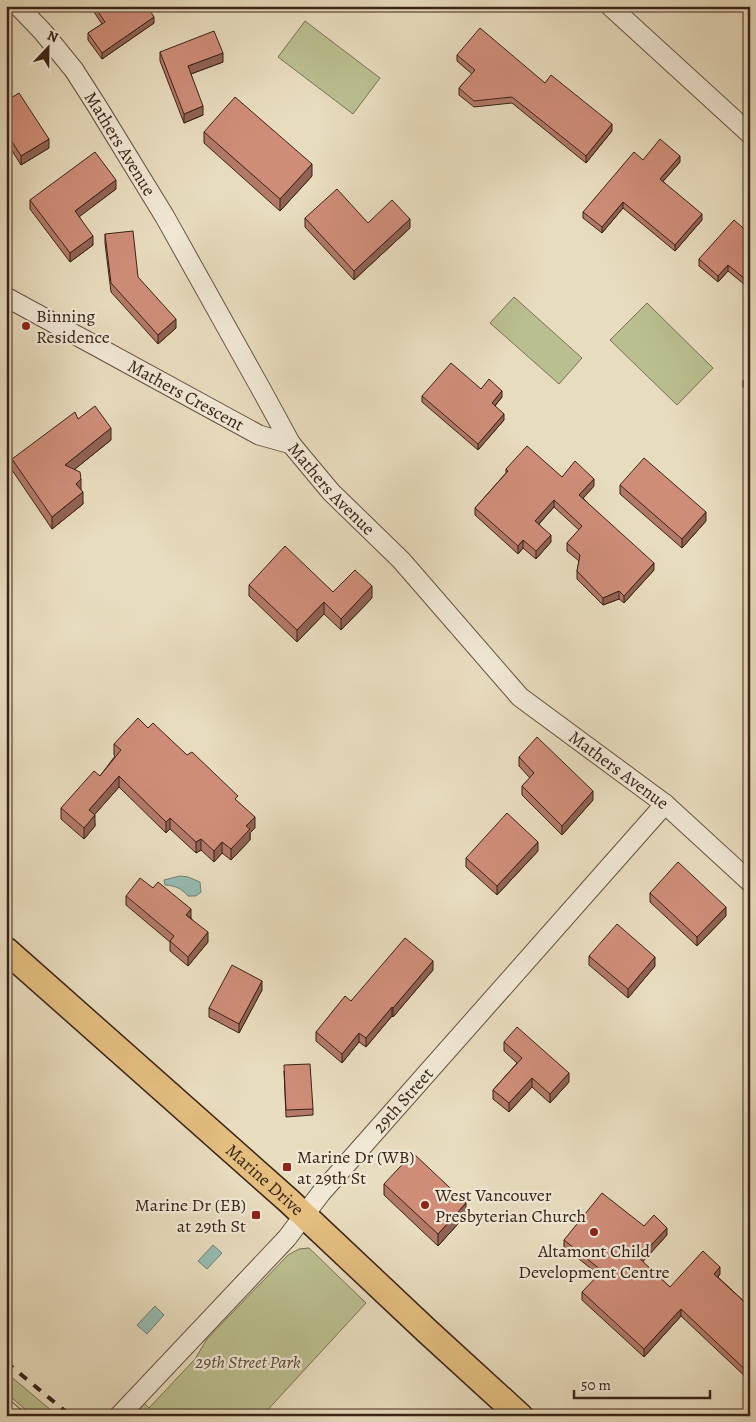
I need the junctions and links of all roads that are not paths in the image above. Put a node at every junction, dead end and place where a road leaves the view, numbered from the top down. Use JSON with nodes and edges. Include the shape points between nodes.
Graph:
{"nodes":[{"id":1,"x":18,"y":6,"type":"edge"},
{"id":2,"x":610,"y":6,"type":"edge"},
{"id":3,"x":750,"y":134,"type":"edge"},
{"id":4,"x":6,"y":297,"type":"edge"},
{"id":5,"x":290,"y":444,"type":"junction"},
{"id":6,"x":665,"y":804,"type":"junction"},
{"id":7,"x":750,"y":882,"type":"edge"},
{"id":8,"x":6,"y":950,"type":"edge"},
{"id":9,"x":305,"y":1216,"type":"junction"},
{"id":10,"x":6,"y":1410,"type":"edge"},
{"id":11,"x":13,"y":1416,"type":"edge"},
{"id":12,"x":119,"y":1416,"type":"edge"},
{"id":13,"x":520,"y":1416,"type":"edge"}],
"edges":[{"from":1,"to":5,"type":"street","name":"Mathers Avenue","via":[[74,70],[97,106],[165,217]]},
{"from":2,"to":3,"type":"street"},
{"from":4,"to":5,"type":"street","name":"Mathers Crescent","via":[[259,435]]},
{"from":5,"to":6,"type":"street","name":"Mathers Avenue","via":[[331,492],[401,560],[520,697]]},
{"from":6,"to":7,"type":"street","name":"Mathers Avenue"},
{"from":6,"to":9,"type":"street","name":"29th Street","via":[[321,1193]]},
{"from":8,"to":9,"type":"main road","name":"Marine Drive"},
{"from":9,"to":12,"type":"street","name":"29th Street"},
{"from":9,"to":13,"type":"main road","name":"Marine Drive"},
{"from":10,"to":11,"type":"street"}]}
